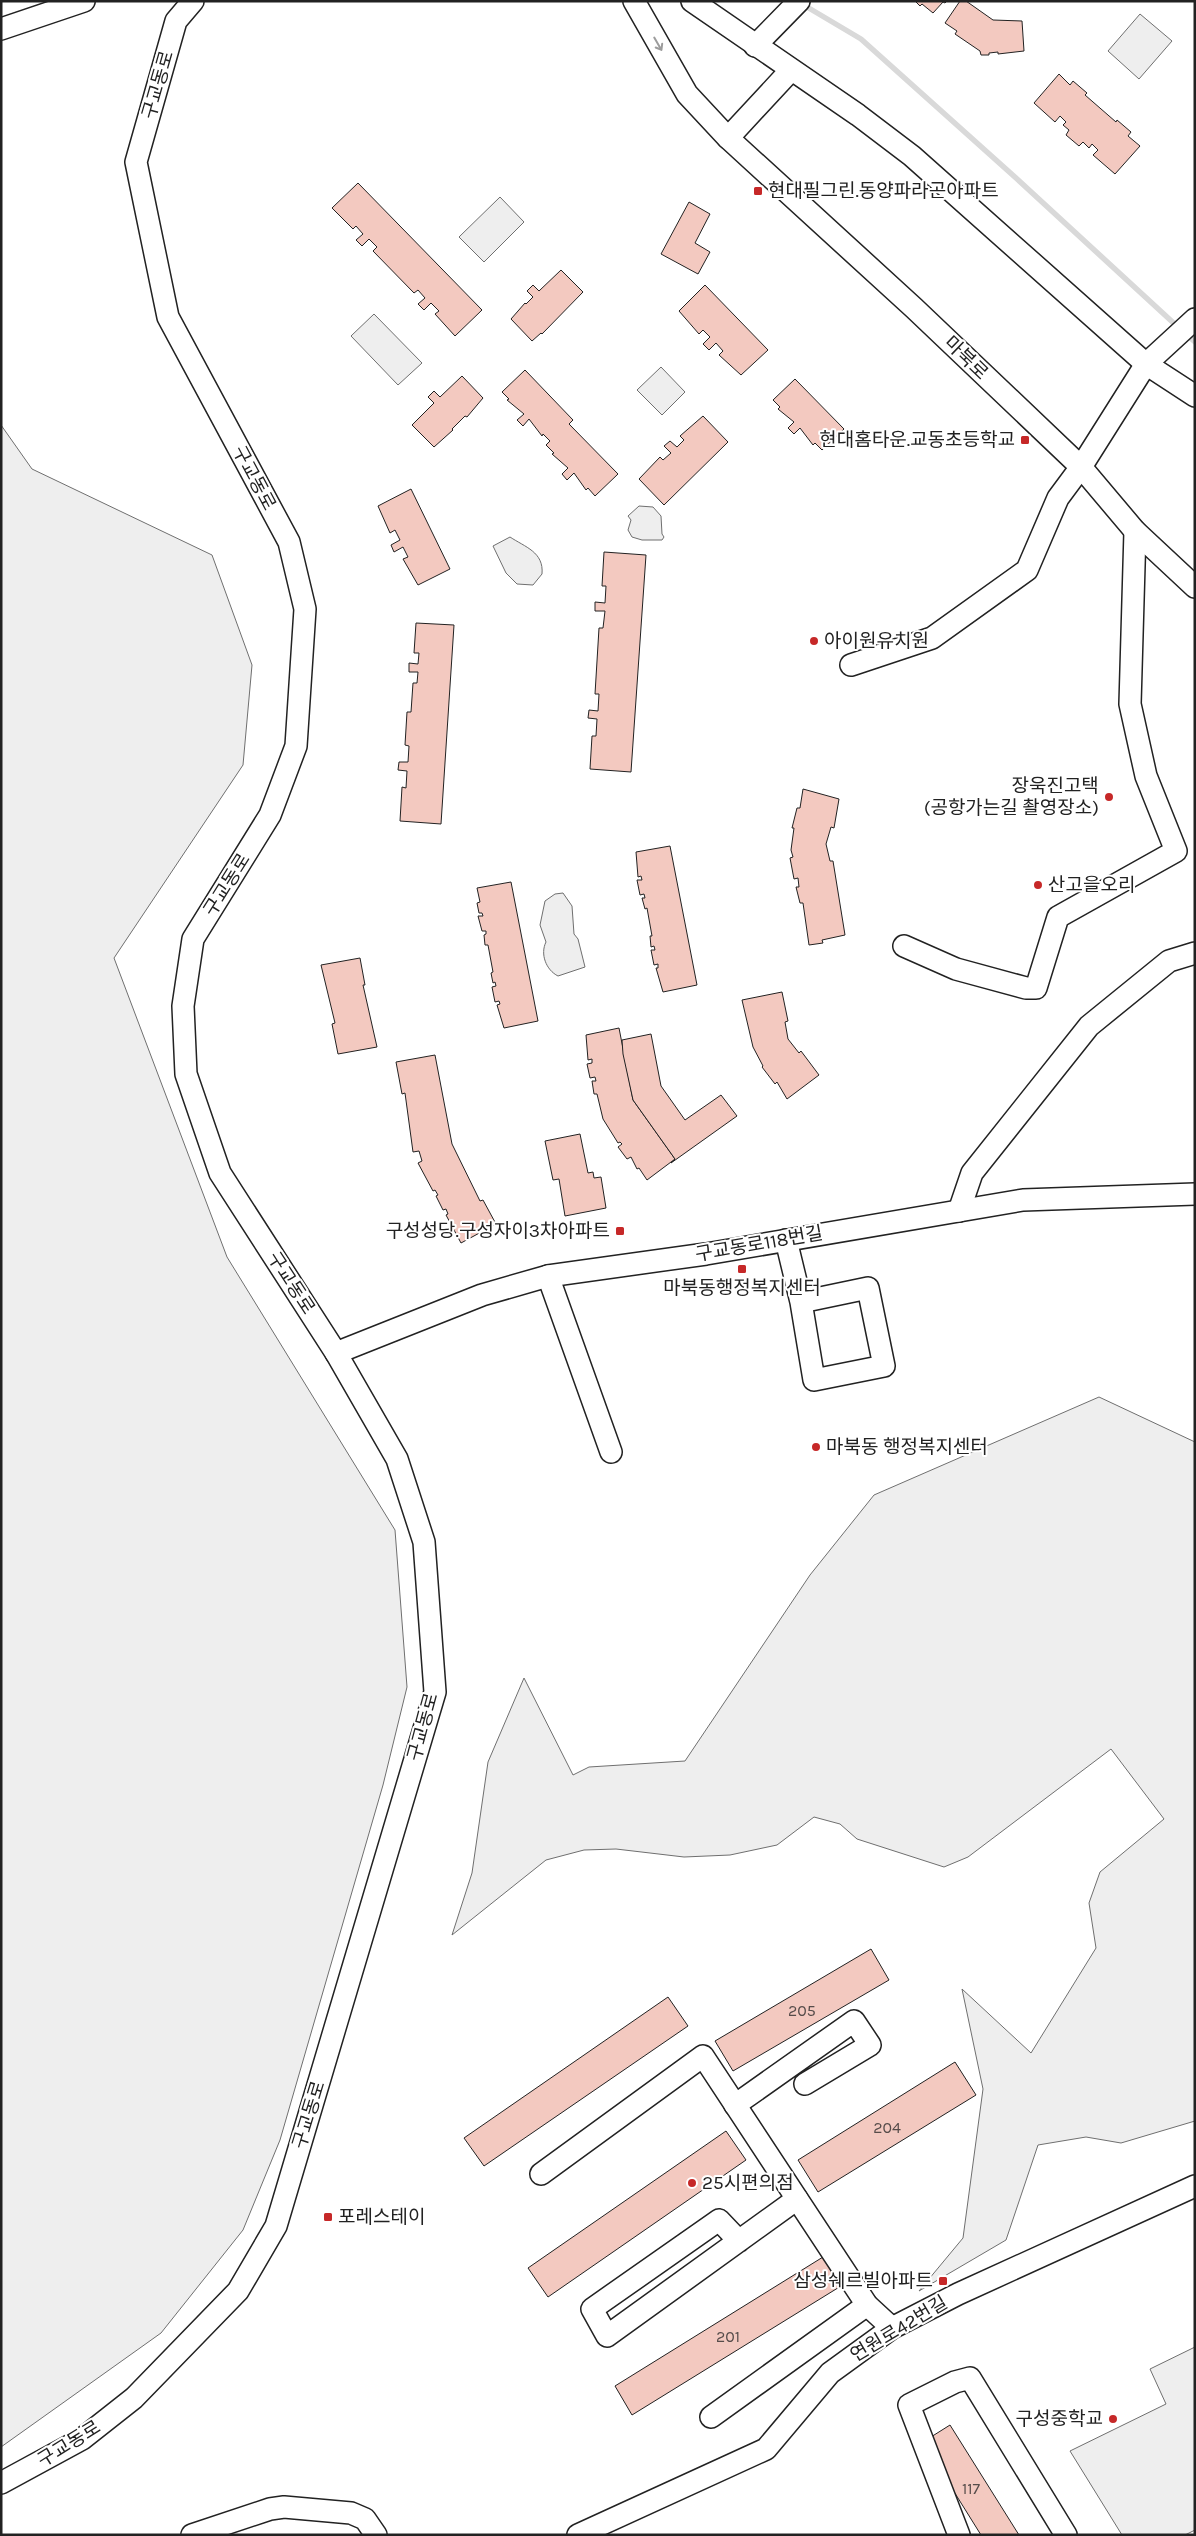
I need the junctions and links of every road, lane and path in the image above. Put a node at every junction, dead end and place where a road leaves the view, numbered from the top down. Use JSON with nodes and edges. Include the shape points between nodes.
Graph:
{"nodes":[{"id":1,"x":84,"y":1,"type":"edge"},
{"id":2,"x":193,"y":1,"type":"edge"},
{"id":3,"x":634,"y":1,"type":"edge"},
{"id":4,"x":692,"y":1,"type":"edge"},
{"id":5,"x":794,"y":6,"type":"edge"},
{"id":6,"x":1,"y":29,"type":"edge"},
{"id":7,"x":755,"y":46,"type":"junction"},
{"id":8,"x":791,"y":70,"type":"junction"},
{"id":9,"x":728,"y":138,"type":"junction"},
{"id":10,"x":1193,"y":320,"type":"edge"},
{"id":11,"x":1146,"y":364,"type":"junction"},
{"id":12,"x":1195,"y":396,"type":"edge"},
{"id":13,"x":1081,"y":468,"type":"junction"},
{"id":14,"x":1136,"y":531,"type":"junction"},
{"id":15,"x":1195,"y":587,"type":"edge"},
{"id":16,"x":851,"y":665,"type":"dead end"},
{"id":17,"x":904,"y":946,"type":"dead end"},
{"id":18,"x":1195,"y":953,"type":"edge"},
{"id":19,"x":1195,"y":1194,"type":"edge"},
{"id":20,"x":959,"y":1210,"type":"junction"},
{"id":21,"x":786,"y":1240,"type":"junction"},
{"id":22,"x":548,"y":1276,"type":"junction"},
{"id":23,"x":801,"y":1302,"type":"junction"},
{"id":24,"x":336,"y":1353,"type":"junction"},
{"id":25,"x":612,"y":1452,"type":"dead end"},
{"id":26,"x":805,"y":2084,"type":"dead end"},
{"id":27,"x":735,"y":2104,"type":"junction"},
{"id":28,"x":542,"y":2174,"type":"dead end"},
{"id":29,"x":1195,"y":2186,"type":"edge"},
{"id":30,"x":797,"y":2199,"type":"junction"},
{"id":31,"x":739,"y":2241,"type":"junction"},
{"id":32,"x":867,"y":2305,"type":"junction"},
{"id":33,"x":892,"y":2328,"type":"junction"},
{"id":34,"x":712,"y":2417,"type":"dead end"},
{"id":35,"x":1,"y":2483,"type":"edge"},
{"id":36,"x":192,"y":2535,"type":"edge"},
{"id":37,"x":376,"y":2535,"type":"edge"},
{"id":38,"x":578,"y":2535,"type":"edge"},
{"id":39,"x":959,"y":2535,"type":"edge"},
{"id":40,"x":1066,"y":2535,"type":"edge"}],
"edges":[{"from":1,"to":6,"type":"street"},
{"from":2,"to":24,"type":"street","name":"구교동로","via":[[176,21],[136,162],[168,317],[289,542],[305,609],[296,746],[270,815],[194,939],[183,1006],[186,1074],[220,1173]]},
{"from":3,"to":9,"type":"street","name":"마북로","one_way":true,"via":[[687,94]]},
{"from":4,"to":7,"type":"street"},
{"from":5,"to":7,"type":"street"},
{"from":7,"to":8,"type":"street"},
{"from":8,"to":9,"type":"street"},
{"from":8,"to":11,"type":"street","via":[[912,156]]},
{"from":9,"to":13,"type":"street","name":"마북로","via":[[914,308]]},
{"from":10,"to":11,"type":"street"},
{"from":11,"to":12,"type":"street"},
{"from":11,"to":13,"type":"street"},
{"from":13,"to":14,"type":"street","name":"마북로"},
{"from":13,"to":16,"type":"street","via":[[1058,498],[1027,570],[932,638]]},
{"from":14,"to":15,"type":"street","name":"마북로"},
{"from":14,"to":17,"type":"street","via":[[1130,704],[1146,776],[1176,851],[1058,917],[1036,988],[956,969]]},
{"from":18,"to":20,"type":"street","via":[[1169,961],[1089,1026],[972,1173]]},
{"from":19,"to":20,"type":"street","name":"구교동로118번길","via":[[1023,1200]]},
{"from":20,"to":21,"type":"street","name":"구교동로118번길"},
{"from":21,"to":22,"type":"street","name":"구교동로118번길"},
{"from":21,"to":23,"type":"street"},
{"from":22,"to":24,"type":"street","name":"구교동로118번길","via":[[482,1295]]},
{"from":22,"to":25,"type":"street"},
{"from":23,"to":23,"type":"street","via":[[814,1380],[884,1366],[868,1288]]},
{"from":24,"to":35,"type":"street","name":"구교동로","via":[[397,1459],[424,1542],[435,1692],[276,2226],[238,2291],[134,2398],[82,2440]]},
{"from":26,"to":27,"type":"street","via":[[870,2045],[854,2021]]},
{"from":27,"to":28,"type":"street","via":[[703,2056]]},
{"from":27,"to":30,"type":"street"},
{"from":29,"to":33,"type":"street","name":"연원로42번길","via":[[958,2294]]},
{"from":30,"to":31,"type":"street"},
{"from":30,"to":32,"type":"street"},
{"from":31,"to":31,"type":"street","via":[[669,2291],[607,2336],[592,2309],[719,2220]]},
{"from":32,"to":33,"type":"street"},
{"from":32,"to":34,"type":"street"},
{"from":33,"to":38,"type":"street","name":"연원로42번길","via":[[830,2373],[766,2449]]},
{"from":36,"to":37,"type":"street","via":[[284,2507],[351,2513],[365,2519]]},
{"from":39,"to":40,"type":"street","via":[[908,2405],[970,2378]]}]}
